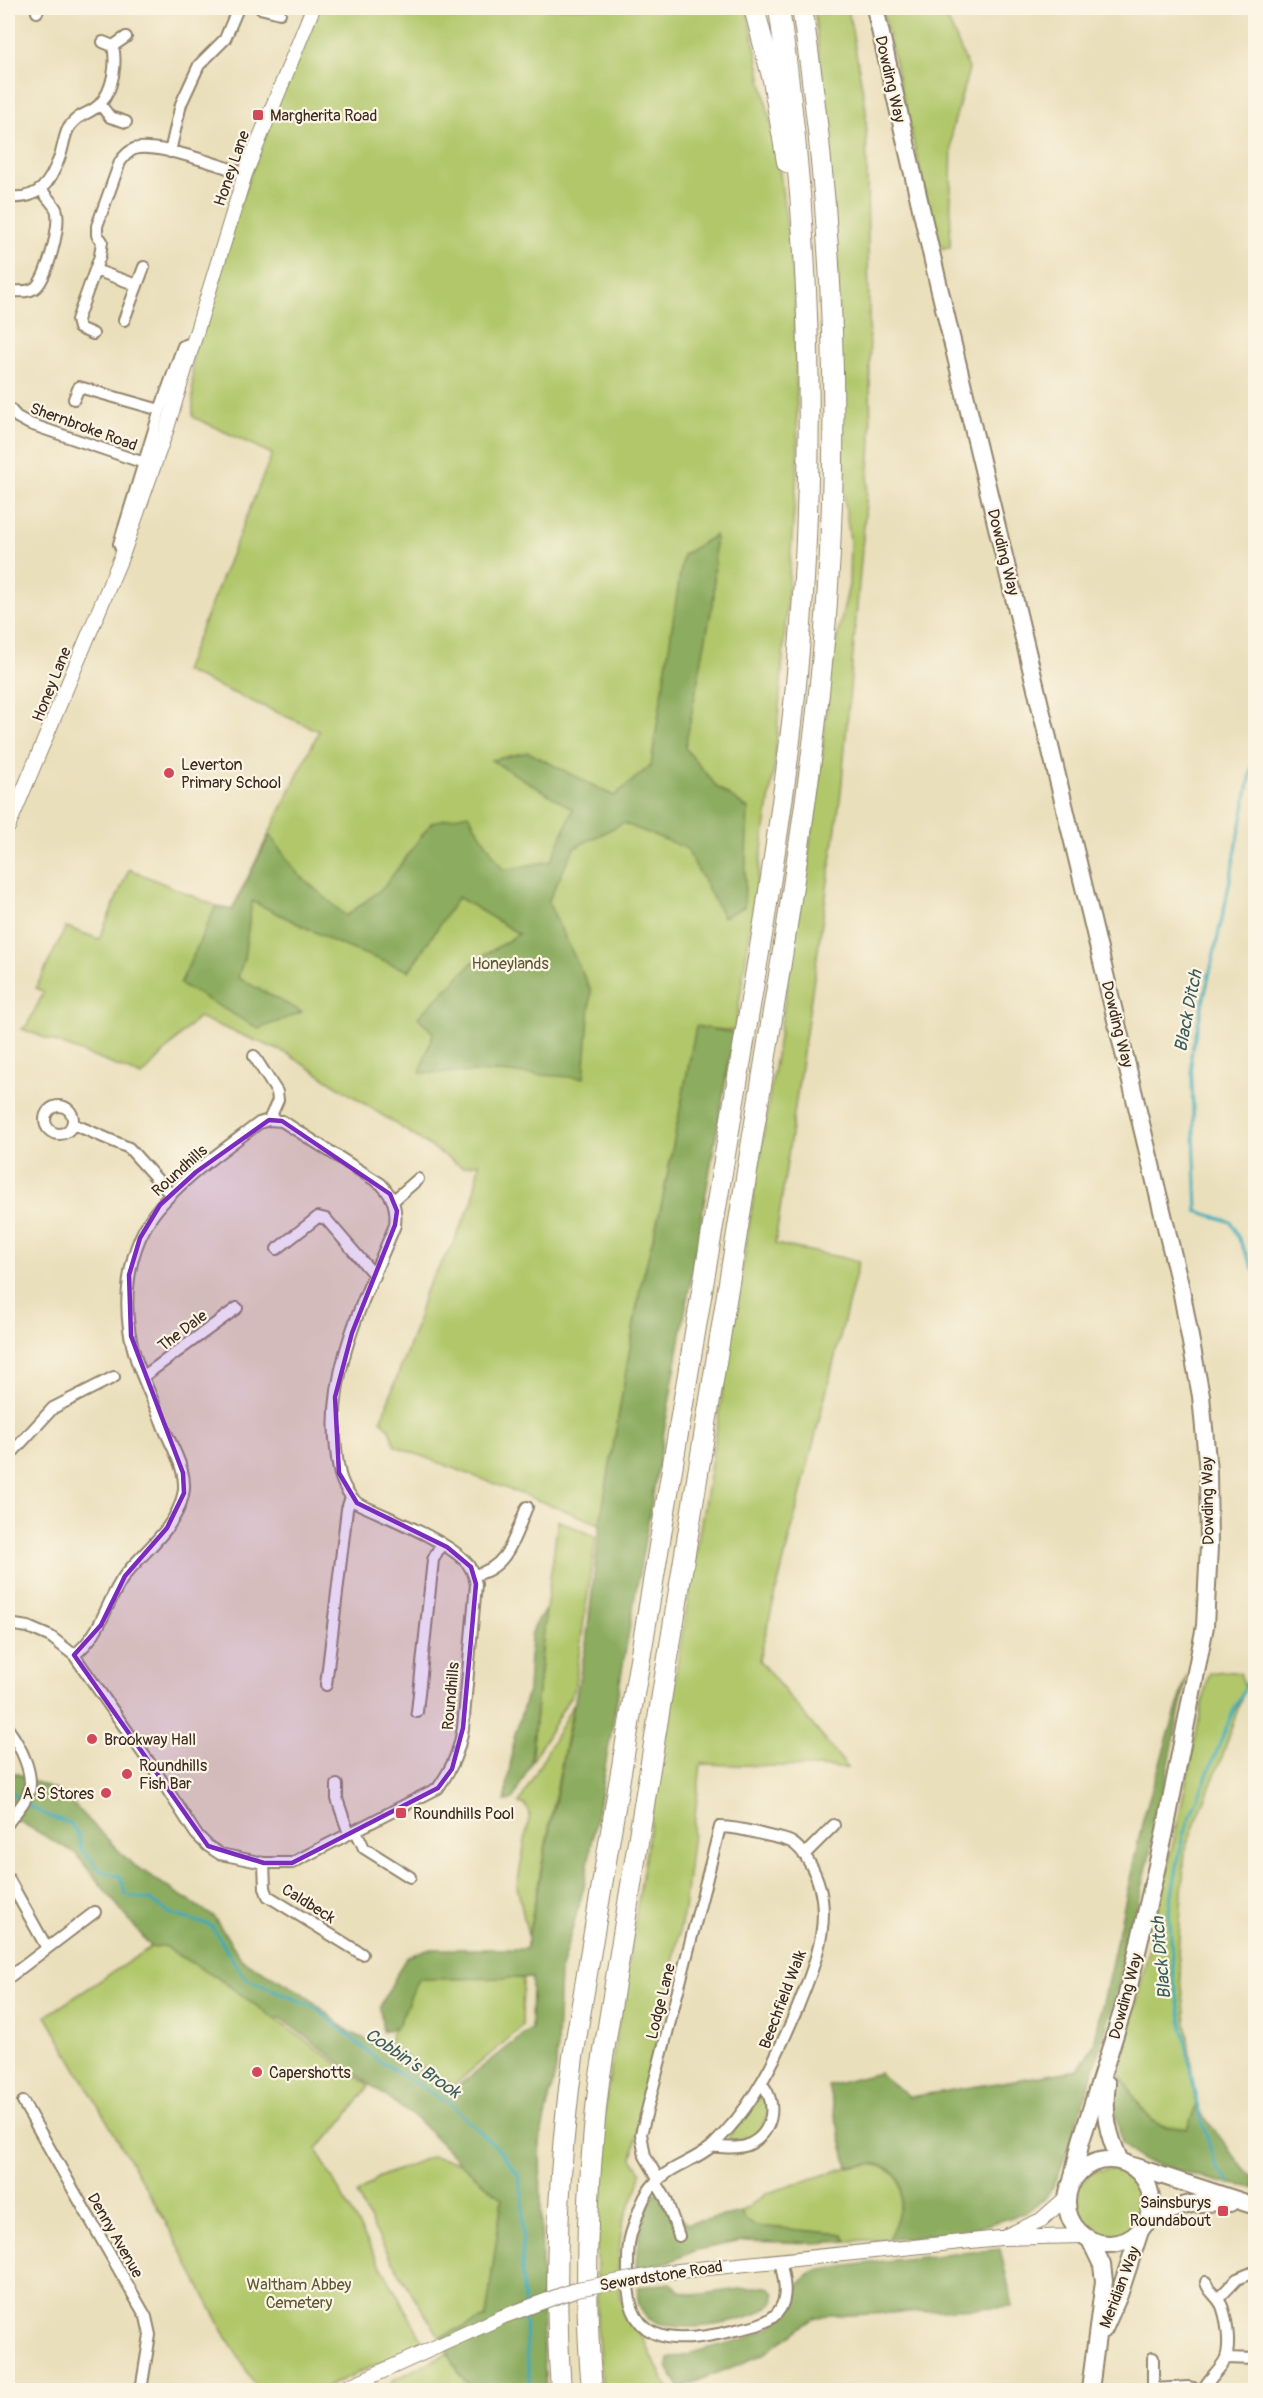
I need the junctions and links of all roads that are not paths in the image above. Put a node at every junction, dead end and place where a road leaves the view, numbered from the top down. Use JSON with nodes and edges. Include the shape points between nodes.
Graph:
{"nodes":[{"id":1,"x":238,"y":8,"type":"edge"},
{"id":2,"x":260,"y":8,"type":"edge"},
{"id":3,"x":313,"y":8,"type":"edge"},
{"id":4,"x":754,"y":8,"type":"edge"},
{"id":5,"x":779,"y":8,"type":"edge"},
{"id":6,"x":802,"y":8,"type":"edge"},
{"id":7,"x":875,"y":8,"type":"edge"},
{"id":8,"x":280,"y":13,"type":"dead end"},
{"id":9,"x":126,"y":37,"type":"dead end"},
{"id":10,"x":100,"y":104,"type":"junction"},
{"id":11,"x":126,"y":122,"type":"dead end"},
{"id":12,"x":170,"y":152,"type":"junction"},
{"id":13,"x":245,"y":174,"type":"junction"},
{"id":14,"x":42,"y":190,"type":"junction"},
{"id":15,"x":8,"y":196,"type":"edge"},
{"id":16,"x":804,"y":238,"type":"junction"},
{"id":17,"x":144,"y":267,"type":"dead end"},
{"id":18,"x":95,"y":270,"type":"junction"},
{"id":19,"x":137,"y":285,"type":"junction"},
{"id":20,"x":8,"y":291,"type":"edge"},
{"id":21,"x":124,"y":320,"type":"dead end"},
{"id":22,"x":93,"y":334,"type":"dead end"},
{"id":23,"x":192,"y":342,"type":"junction"},
{"id":24,"x":74,"y":399,"type":"dead end"},
{"id":25,"x":8,"y":407,"type":"edge"},
{"id":26,"x":160,"y":410,"type":"junction"},
{"id":27,"x":149,"y":465,"type":"junction"},
{"id":28,"x":8,"y":827,"type":"edge"},
{"id":29,"x":254,"y":1056,"type":"dead end"},
{"id":30,"x":269,"y":1120,"type":"junction"},
{"id":31,"x":73,"y":1124,"type":"dead end"},
{"id":32,"x":418,"y":1179,"type":"dead end"},
{"id":33,"x":171,"y":1196,"type":"junction"},
{"id":34,"x":393,"y":1201,"type":"junction"},
{"id":35,"x":277,"y":1249,"type":"dead end"},
{"id":36,"x":375,"y":1276,"type":"junction"},
{"id":37,"x":237,"y":1308,"type":"dead end"},
{"id":38,"x":144,"y":1376,"type":"junction"},
{"id":39,"x":114,"y":1377,"type":"dead end"},
{"id":40,"x":8,"y":1457,"type":"edge"},
{"id":41,"x":351,"y":1497,"type":"junction"},
{"id":42,"x":527,"y":1507,"type":"dead end"},
{"id":43,"x":441,"y":1544,"type":"junction"},
{"id":44,"x":474,"y":1575,"type":"junction"},
{"id":45,"x":8,"y":1624,"type":"edge"},
{"id":46,"x":74,"y":1654,"type":"junction"},
{"id":47,"x":326,"y":1685,"type":"dead end"},
{"id":48,"x":417,"y":1712,"type":"dead end"},
{"id":49,"x":8,"y":1729,"type":"edge"},
{"id":50,"x":337,"y":1785,"type":"dead end"},
{"id":51,"x":8,"y":1823,"type":"edge"},
{"id":52,"x":834,"y":1825,"type":"dead end"},
{"id":53,"x":720,"y":1827,"type":"joint"},
{"id":54,"x":353,"y":1833,"type":"junction"},
{"id":55,"x":804,"y":1855,"type":"junction"},
{"id":56,"x":264,"y":1863,"type":"junction"},
{"id":57,"x":410,"y":1877,"type":"dead end"},
{"id":58,"x":8,"y":1878,"type":"edge"},
{"id":59,"x":95,"y":1912,"type":"dead end"},
{"id":60,"x":47,"y":1948,"type":"junction"},
{"id":61,"x":362,"y":1954,"type":"dead end"},
{"id":62,"x":8,"y":1978,"type":"edge"},
{"id":63,"x":1111,"y":2050,"type":"junction"},
{"id":64,"x":761,"y":2083,"type":"junction"},
{"id":65,"x":23,"y":2102,"type":"dead end"},
{"id":66,"x":711,"y":2147,"type":"junction"},
{"id":67,"x":1124,"y":2163,"type":"junction"},
{"id":68,"x":658,"y":2181,"type":"junction"},
{"id":69,"x":1070,"y":2189,"type":"junction"},
{"id":70,"x":1252,"y":2204,"type":"edge"},
{"id":71,"x":1143,"y":2227,"type":"junction"},
{"id":72,"x":679,"y":2236,"type":"dead end"},
{"id":73,"x":1000,"y":2238,"type":"junction"},
{"id":74,"x":1087,"y":2239,"type":"junction"},
{"id":75,"x":780,"y":2260,"type":"junction"},
{"id":76,"x":1256,"y":2271,"type":"edge"},
{"id":77,"x":1206,"y":2282,"type":"dead end"},
{"id":78,"x":1218,"y":2299,"type":"junction"},
{"id":79,"x":1098,"y":2342,"type":"junction"},
{"id":80,"x":1153,"y":2358,"type":"dead end"},
{"id":81,"x":1226,"y":2358,"type":"junction"},
{"id":82,"x":1256,"y":2359,"type":"edge"},
{"id":83,"x":141,"y":2391,"type":"edge"},
{"id":84,"x":341,"y":2391,"type":"edge"},
{"id":85,"x":561,"y":2391,"type":"edge"},
{"id":86,"x":592,"y":2391,"type":"edge"},
{"id":87,"x":1090,"y":2391,"type":"edge"},
{"id":88,"x":1202,"y":2391,"type":"edge"}],
"edges":[{"from":1,"to":12,"type":"street","via":[[225,39],[199,65],[181,104]]},
{"from":2,"to":8,"type":"street"},
{"from":3,"to":13,"type":"street","name":"Honey Lane"},
{"from":4,"to":16,"type":"highway","via":[[771,72],[783,148]]},
{"from":5,"to":16,"type":"highway"},
{"from":6,"to":86,"type":"highway","via":[[820,153],[831,312],[832,495],[821,669],[790,912],[599,2082],[587,2240]]},
{"from":7,"to":63,"type":"main road","name":"Dowding Way","via":[[1181,1289],[1201,1396],[1208,1471],[1205,1626],[1164,1836]]},
{"from":9,"to":10,"type":"street","via":[[108,44],[115,65]]},
{"from":10,"to":11,"type":"street","via":[[110,117]]},
{"from":10,"to":14,"type":"street","via":[[77,118],[67,130],[59,158]]},
{"from":12,"to":13,"type":"street"},
{"from":12,"to":18,"type":"street","via":[[135,149],[120,162],[97,226],[102,242]]},
{"from":13,"to":23,"type":"street","name":"Honey Lane"},
{"from":14,"to":15,"type":"street","via":[[30,196]]},
{"from":14,"to":20,"type":"street","via":[[56,210],[58,230],[50,256],[35,288]]},
{"from":16,"to":85,"type":"highway","via":[[809,494],[793,715],[765,917],[573,2057],[558,2219]]},
{"from":17,"to":19,"type":"street"},
{"from":18,"to":19,"type":"street"},
{"from":18,"to":22,"type":"street","via":[[77,320],[79,328]]},
{"from":19,"to":21,"type":"street"},
{"from":23,"to":26,"type":"street","name":"Honey Lane","via":[[183,346]]},
{"from":23,"to":27,"type":"street","name":"Honey Lane"},
{"from":24,"to":26,"type":"street","via":[[79,387]]},
{"from":25,"to":27,"type":"street","name":"Shernbroke Road","via":[[30,424]]},
{"from":26,"to":27,"type":"street","name":"Honey Lane"},
{"from":27,"to":28,"type":"street","name":"Honey Lane","via":[[123,553]]},
{"from":29,"to":30,"type":"street","via":[[277,1092],[278,1100]]},
{"from":30,"to":33,"type":"street","name":"Roundhills","via":[[196,1172]]},
{"from":30,"to":34,"type":"street","via":[[282,1122],[381,1184]]},
{"from":31,"to":33,"type":"street","via":[[129,1148]]},
{"from":32,"to":34,"type":"street"},
{"from":33,"to":38,"type":"street","name":"Roundhills","via":[[160,1205],[140,1238],[129,1275],[131,1336]]},
{"from":34,"to":36,"type":"street","via":[[397,1211],[395,1225]]},
{"from":35,"to":36,"type":"street","via":[[318,1217],[326,1219]]},
{"from":36,"to":41,"type":"street","via":[[352,1333],[335,1397],[334,1439],[339,1473]]},
{"from":37,"to":38,"type":"street","name":"The Dale"},
{"from":38,"to":46,"type":"street","name":"Roundhills","via":[[183,1473],[184,1493],[167,1528],[125,1576],[101,1625],[84,1648]]},
{"from":39,"to":40,"type":"street","via":[[53,1408]]},
{"from":41,"to":43,"type":"street"},
{"from":41,"to":47,"type":"street"},
{"from":42,"to":44,"type":"street","via":[[502,1560],[494,1569]]},
{"from":43,"to":44,"type":"street","via":[[464,1559]]},
{"from":43,"to":48,"type":"street","via":[[433,1560]]},
{"from":44,"to":54,"type":"street","name":"Roundhills","via":[[463,1728],[452,1769],[438,1788]]},
{"from":45,"to":46,"type":"street","name":"Roundhills","via":[[51,1637]]},
{"from":46,"to":56,"type":"street","name":"Roundhills","via":[[196,1834],[220,1854]]},
{"from":49,"to":51,"type":"street","via":[[29,1772],[28,1794]]},
{"from":50,"to":54,"type":"street","via":[[337,1798]]},
{"from":52,"to":55,"type":"street"},
{"from":53,"to":55,"type":"street","name":"Beechfield Walk","via":[[736,1827],[792,1842]]},
{"from":53,"to":68,"type":"street","name":"Lodge Lane","via":[[641,2134],[645,2156]]},
{"from":54,"to":56,"type":"street","name":"Roundhills","via":[[292,1863]]},
{"from":54,"to":57,"type":"street","via":[[364,1848]]},
{"from":55,"to":64,"type":"street","name":"Beechfield Walk","via":[[823,1896],[823,1925],[814,1966],[777,2057]]},
{"from":56,"to":61,"type":"street","name":"Caldbeck","via":[[268,1896]]},
{"from":58,"to":60,"type":"street"},
{"from":59,"to":60,"type":"street"},
{"from":60,"to":62,"type":"street"},
{"from":63,"to":67,"type":"main road","name":"Dowding Way","via":[[1104,2114],[1109,2137]]},
{"from":63,"to":69,"type":"main road","name":"Dowding Way"},
{"from":64,"to":66,"type":"street","name":"Beechfield Walk"},
{"from":64,"to":66,"type":"street","via":[[769,2092],[772,2113],[761,2137],[741,2147]]},
{"from":65,"to":83,"type":"street","name":"Denny Avenue","via":[[146,2318],[150,2336]]},
{"from":66,"to":68,"type":"street","name":"Beechfield Walk"},
{"from":67,"to":69,"type":"main road","via":[[1090,2164],[1080,2171]]},
{"from":67,"to":70,"type":"main road"},
{"from":67,"to":71,"type":"main road","via":[[1147,2184],[1151,2199]]},
{"from":68,"to":72,"type":"street"},
{"from":68,"to":75,"type":"street","name":"Beechfield Walk","via":[[648,2192],[631,2233],[627,2293],[633,2314],[649,2331],[695,2339],[765,2322],[778,2312],[784,2300]]},
{"from":69,"to":73,"type":"street","name":"Sewardstone Road","via":[[1041,2220]]},
{"from":69,"to":74,"type":"main road","via":[[1067,2211]]},
{"from":70,"to":71,"type":"main road","via":[[1186,2204],[1167,2210]]},
{"from":71,"to":74,"type":"main road","via":[[1120,2243],[1103,2244]]},
{"from":71,"to":79,"type":"main road","name":"Meridian Way"},
{"from":73,"to":74,"type":"street","name":"Sewardstone Road"},
{"from":73,"to":75,"type":"street","name":"Sewardstone Road"},
{"from":74,"to":79,"type":"main road","name":"Meridian Way","via":[[1102,2265],[1104,2281]]},
{"from":75,"to":84,"type":"street","name":"Sewardstone Road","bridge":true,"via":[[669,2272],[577,2289],[502,2317]]},
{"from":76,"to":78,"type":"street","via":[[1237,2279]]},
{"from":77,"to":78,"type":"street"},
{"from":78,"to":81,"type":"street","via":[[1224,2309]]},
{"from":79,"to":87,"type":"main road","name":"Meridian Way"},
{"from":80,"to":88,"type":"street","via":[[1154,2389],[1189,2387]]},
{"from":81,"to":82,"type":"street"},
{"from":81,"to":88,"type":"street"}]}
